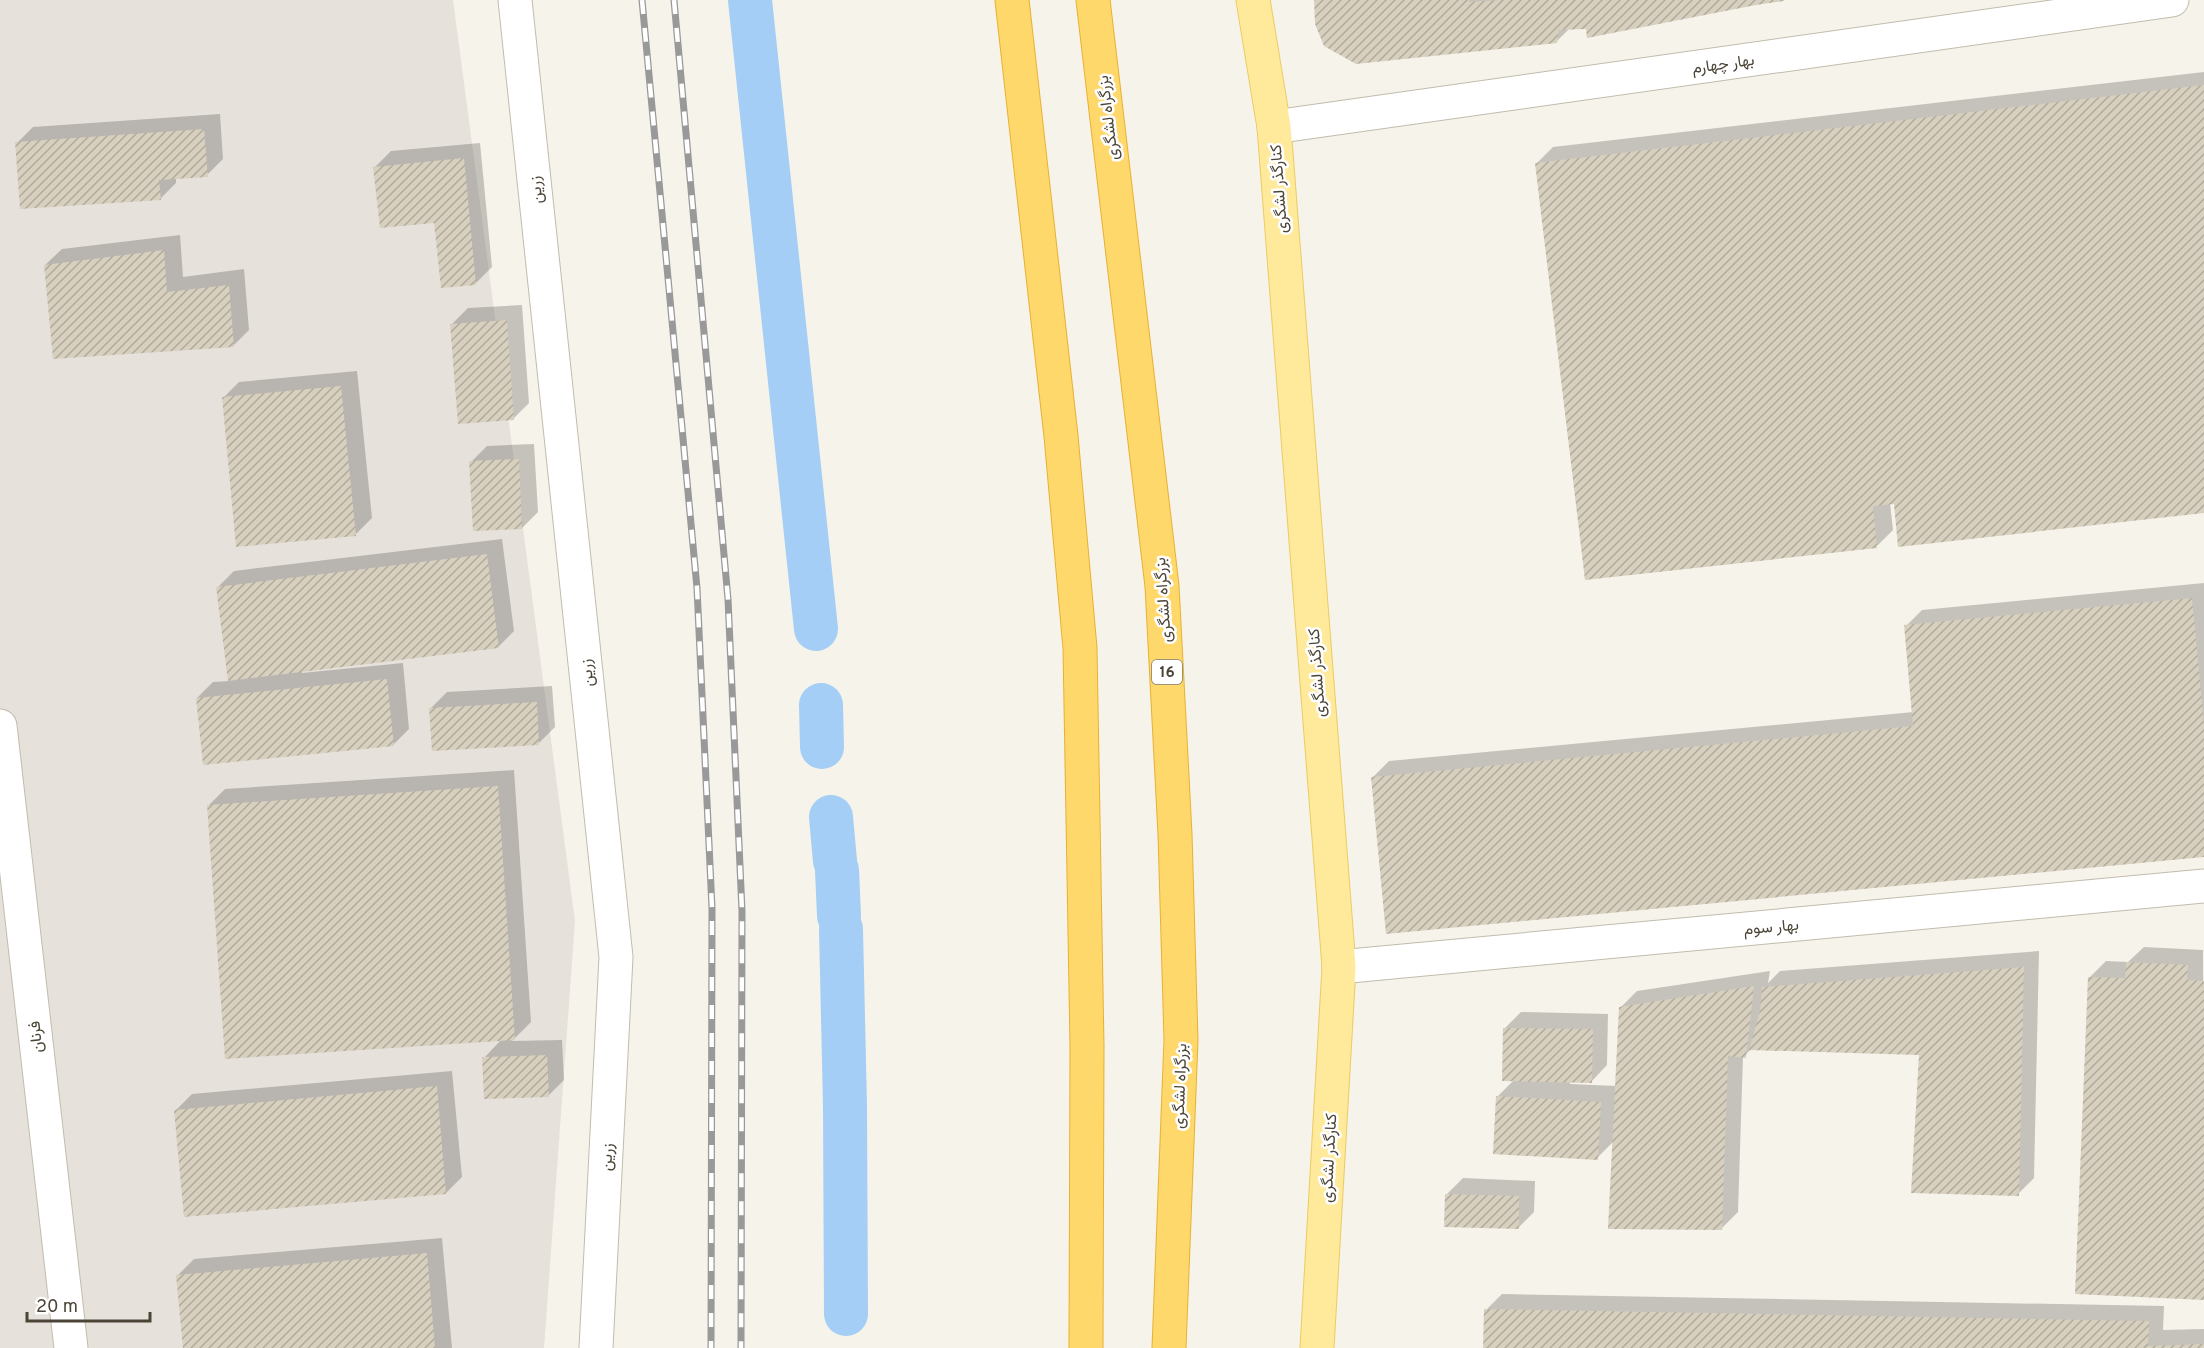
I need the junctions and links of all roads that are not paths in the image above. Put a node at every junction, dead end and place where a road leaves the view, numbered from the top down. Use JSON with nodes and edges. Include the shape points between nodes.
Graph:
{"nodes":[{"id":1,"x":515,"y":0,"type":"edge"},
{"id":2,"x":1012,"y":0,"type":"edge"},
{"id":3,"x":1093,"y":0,"type":"edge"},
{"id":4,"x":1253,"y":0,"type":"edge"},
{"id":5,"x":2172,"y":0,"type":"edge"},
{"id":6,"x":1274,"y":127,"type":"junction"},
{"id":7,"x":0,"y":726,"type":"edge"},
{"id":8,"x":2204,"y":886,"type":"edge"},
{"id":9,"x":1339,"y":967,"type":"junction"},
{"id":10,"x":71,"y":1348,"type":"edge"},
{"id":11,"x":596,"y":1348,"type":"edge"},
{"id":12,"x":1086,"y":1348,"type":"edge"},
{"id":13,"x":1169,"y":1348,"type":"edge"},
{"id":14,"x":1317,"y":1348,"type":"edge"}],
"edges":[{"from":1,"to":11,"type":"street","name":"زرین","via":[[616,957]]},
{"from":2,"to":12,"type":"highway","via":[[1061,436],[1080,648],[1087,1046]]},
{"from":3,"to":13,"type":"highway","name":"بزرگراه لشگری","number":"16","via":[[1162,586],[1181,1040]]},
{"from":4,"to":6,"type":"main road","name":"کنارگذر لشگری"},
{"from":5,"to":6,"type":"street","name":"بهار چهارم"},
{"from":6,"to":9,"type":"main road","name":"کنارگذر لشگری"},
{"from":7,"to":10,"type":"street","name":"فرنان"},
{"from":8,"to":9,"type":"street","name":"بهار سوم"},
{"from":9,"to":14,"type":"main road","name":"کنارگذر لشگری"}]}
